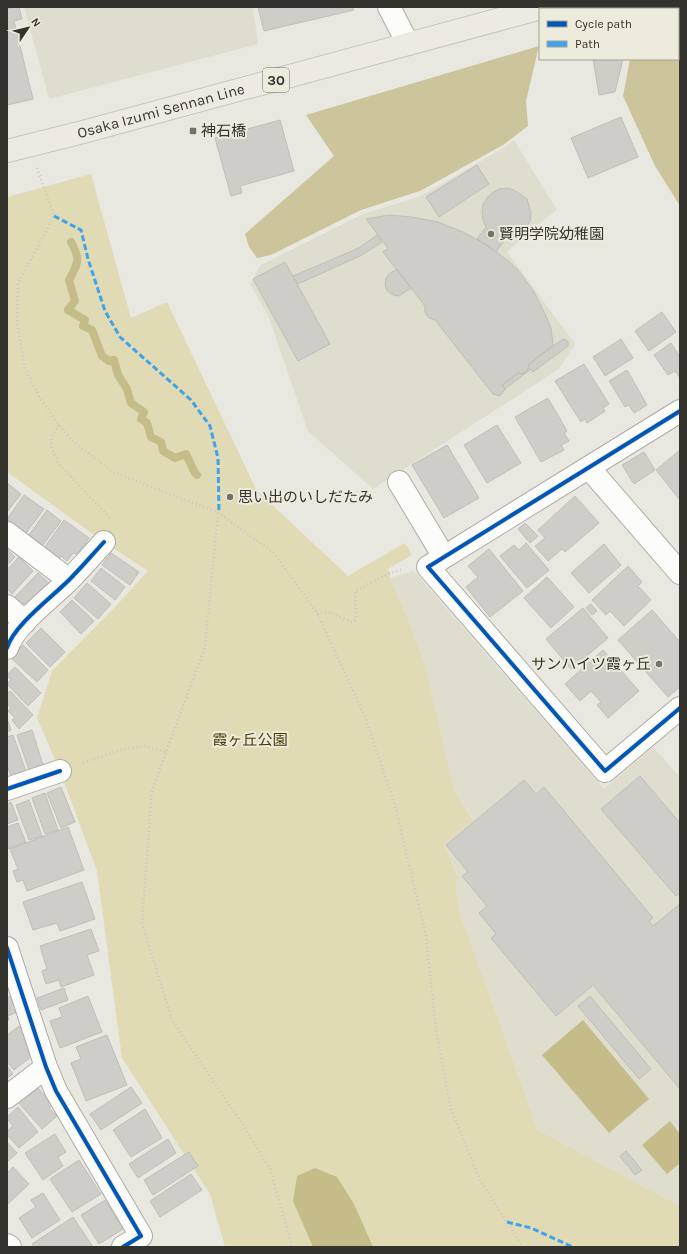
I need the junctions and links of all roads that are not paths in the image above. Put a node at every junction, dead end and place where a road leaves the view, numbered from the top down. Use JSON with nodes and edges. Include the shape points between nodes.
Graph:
{"nodes":[{"id":1,"x":389,"y":7,"type":"edge"},
{"id":2,"x":539,"y":9,"type":"edge"},
{"id":3,"x":408,"y":44,"type":"junction"},
{"id":4,"x":7,"y":151,"type":"edge"},
{"id":5,"x":680,"y":411,"type":"edge"},
{"id":6,"x":589,"y":468,"type":"junction"},
{"id":7,"x":399,"y":482,"type":"dead end"},
{"id":8,"x":7,"y":533,"type":"edge"},
{"id":9,"x":104,"y":542,"type":"road end"},
{"id":10,"x":444,"y":557,"type":"junction"},
{"id":11,"x":680,"y":573,"type":"edge"},
{"id":12,"x":70,"y":580,"type":"junction"},
{"id":13,"x":7,"y":606,"type":"edge"},
{"id":14,"x":25,"y":622,"type":"junction"},
{"id":15,"x":7,"y":648,"type":"edge"},
{"id":16,"x":680,"y":708,"type":"edge"},
{"id":17,"x":60,"y":771,"type":"road end"},
{"id":18,"x":7,"y":790,"type":"edge"},
{"id":19,"x":7,"y":948,"type":"edge"},
{"id":20,"x":46,"y":1067,"type":"junction"},
{"id":21,"x":7,"y":1097,"type":"edge"},
{"id":22,"x":7,"y":1245,"type":"edge"},
{"id":23,"x":10,"y":1247,"type":"edge"},
{"id":24,"x":123,"y":1247,"type":"edge"}],
"edges":[{"from":1,"to":3,"type":"street"},
{"from":2,"to":3,"type":"main road","name":"Osaka Izumi Sennan Line","number":"30"},
{"from":3,"to":4,"type":"main road","name":"Osaka Izumi Sennan Line","number":"30"},
{"from":5,"to":6,"type":"street"},
{"from":6,"to":10,"type":"street"},
{"from":6,"to":11,"type":"street"},
{"from":7,"to":10,"type":"street"},
{"from":8,"to":12,"type":"street"},
{"from":9,"to":12,"type":"street"},
{"from":10,"to":16,"type":"street","via":[[428,567],[605,771]]},
{"from":12,"to":14,"type":"street"},
{"from":13,"to":14,"type":"street"},
{"from":14,"to":15,"type":"street","via":[[10,640]]},
{"from":17,"to":18,"type":"street"},
{"from":19,"to":20,"type":"street"},
{"from":20,"to":21,"type":"street"},
{"from":20,"to":24,"type":"street","via":[[56,1091],[141,1236]]},
{"from":22,"to":23,"type":"street"}]}
